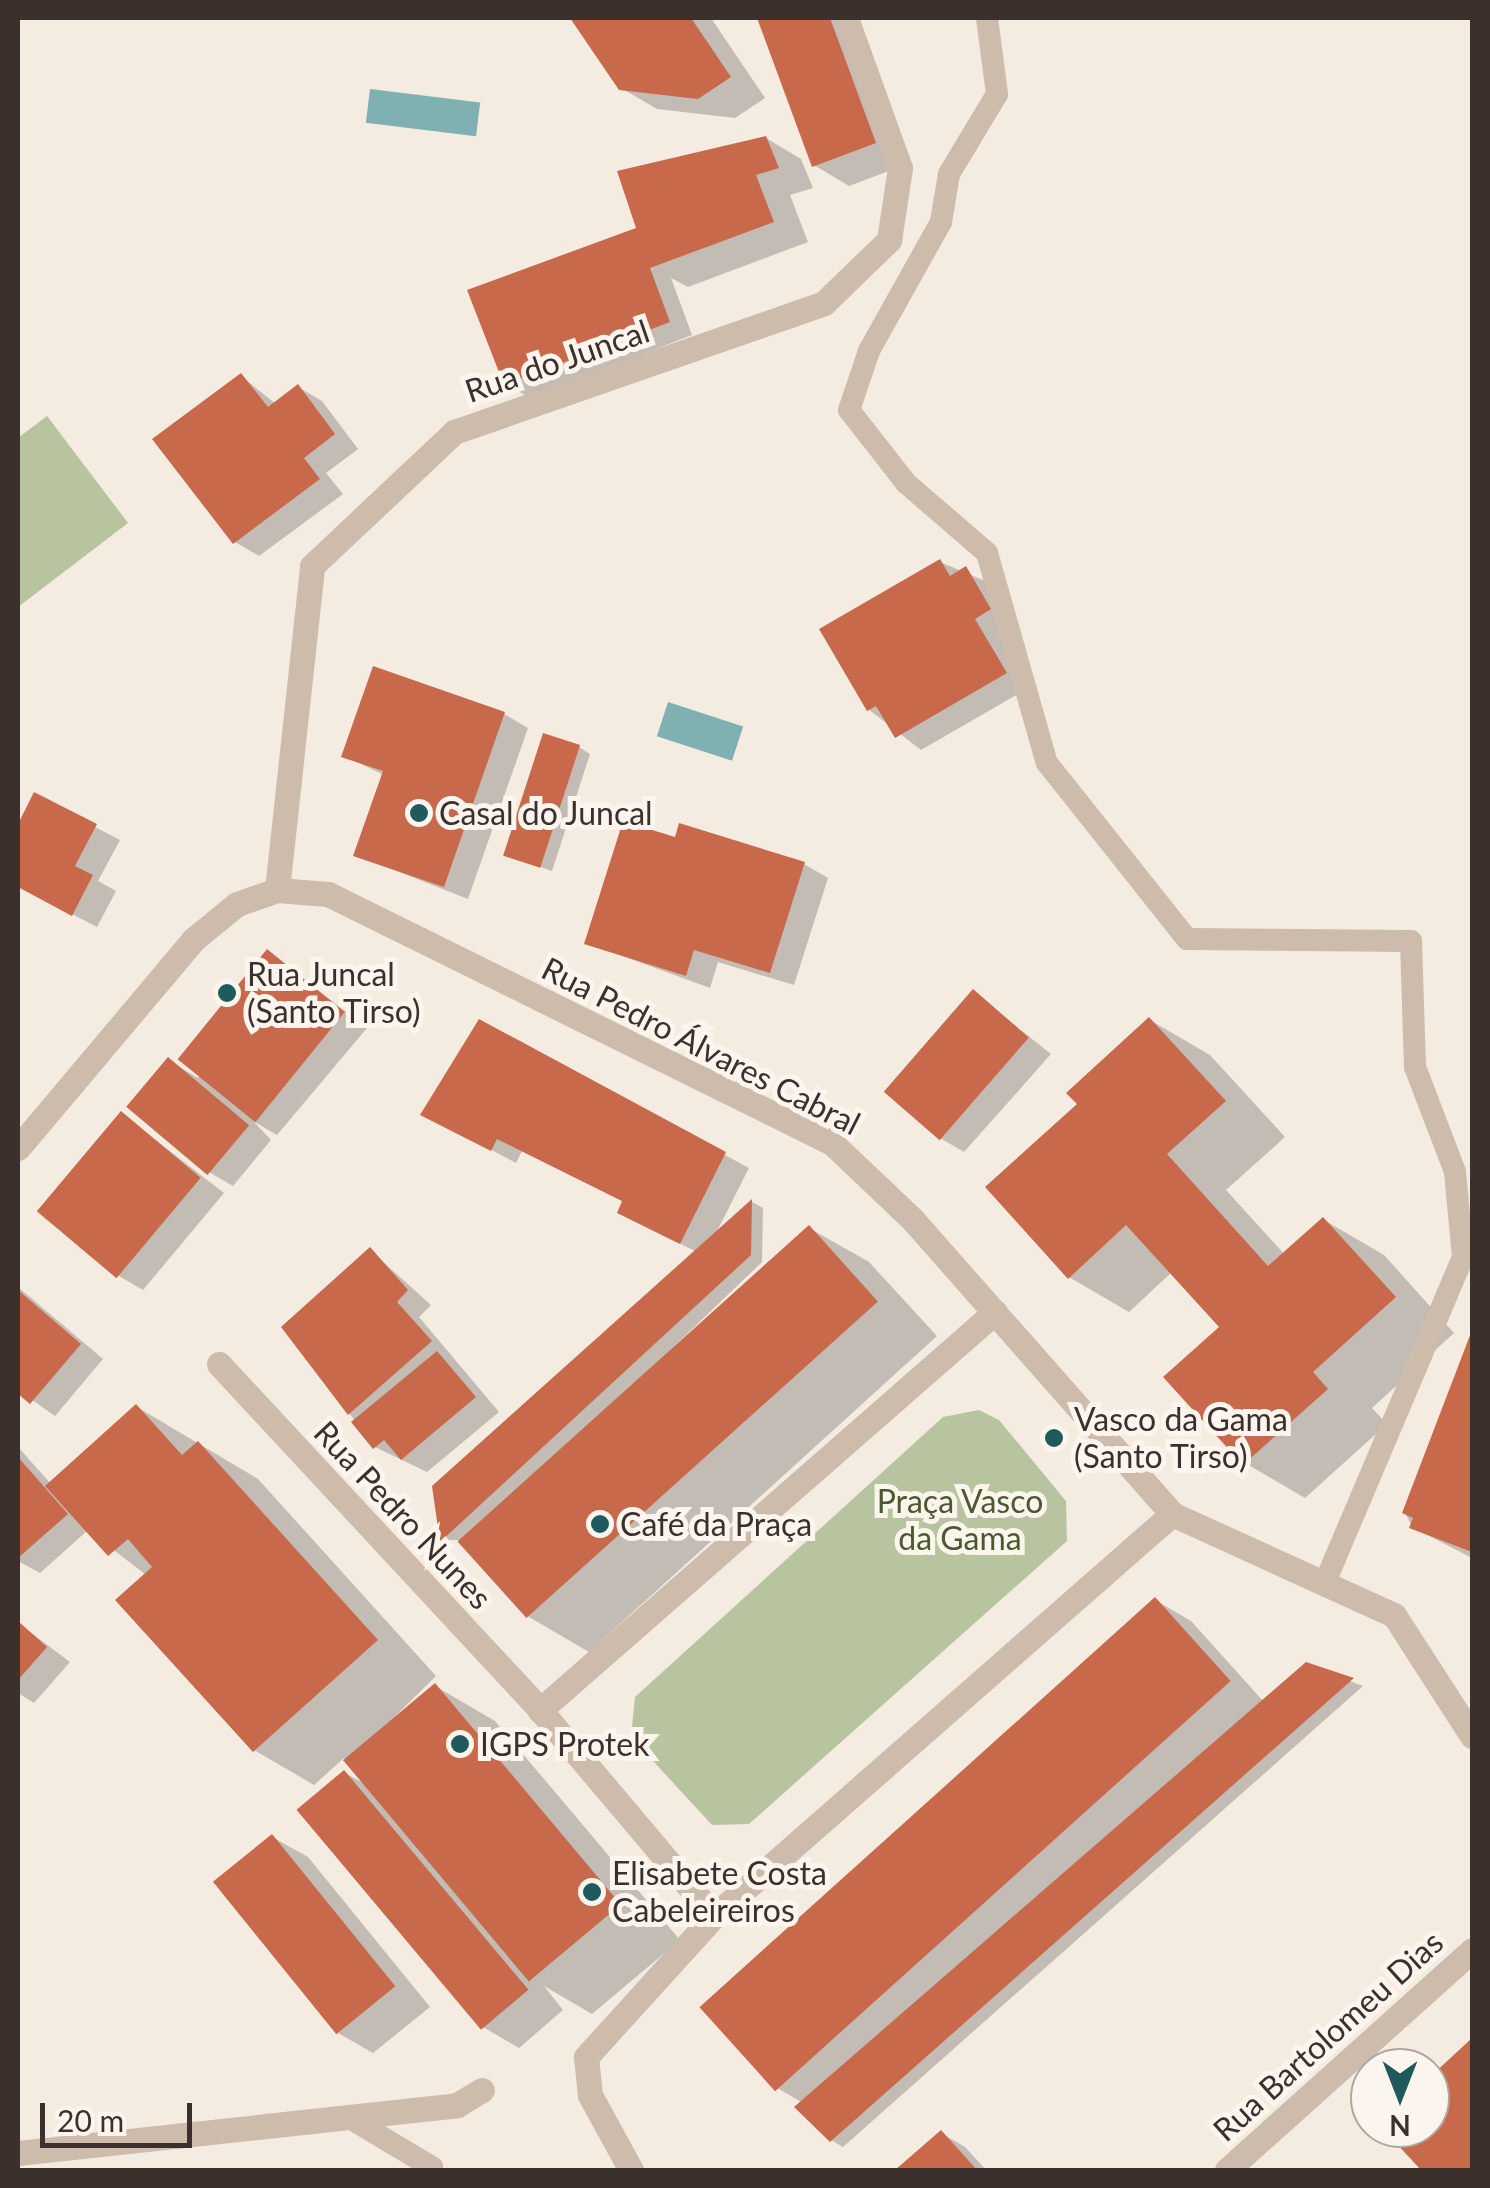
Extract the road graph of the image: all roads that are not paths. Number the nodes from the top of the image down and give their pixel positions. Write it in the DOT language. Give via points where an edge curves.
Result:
graph roads {
  1 [pos="846,18"];
  2 [pos="987,18"];
  3 [pos="278,890"];
  4 [pos="18,1148"];
  5 [pos="995,1312"];
  6 [pos="219,1364"];
  7 [pos="1172,1514"];
  8 [pos="1326,1580"];
  9 [pos="540,1710"];
  10 [pos="1472,1736"];
  11 [pos="714,1916"];
  12 [pos="1472,1950"];
  13 [pos="482,2090"];
  14 [pos="348,2116"];
  15 [pos="18,2153"];
  16 [pos="432,2167"];
  17 [pos="631,2170"];
  18 [pos="1227,2170"];
  1 -- 3 [label="street, Rua do Juncal" via="900,168 889,240 824,303 454,432 312,566"];
  2 -- 8 [label="lane" via="997,94 949,174 941,222 868,351 849,410 906,482 987,553 1046,763 1187,940 1411,941 1415,1067 1455,1172 1463,1257"];
  3 -- 4 [label="street" via="236,904 194,939"];
  3 -- 5 [label="street, Rua Pedro Álvares Cabral" via="328,894 832,1142"];
  5 -- 7 [label="street, Rua Pedro Álvares Cabral"];
  5 -- 9 [label="street"];
  6 -- 9 [label="street, Rua Pedro Nunes"];
  7 -- 8 [label="street, Rua Pedro Álvares Cabral"];
  7 -- 11 [label="street"];
  8 -- 10 [label="street, Rua Pedro Álvares Cabral" via="1394,1615"];
  9 -- 11 [label="street"];
  11 -- 17 [label="street" via="586,2057 590,2096"];
  12 -- 18 [label="street, Rua Bartolomeu Dias"];
  13 -- 14 [label="street" via="457,2105"];
  14 -- 15 [label="street"];
  14 -- 16 [label="lane"];
}
